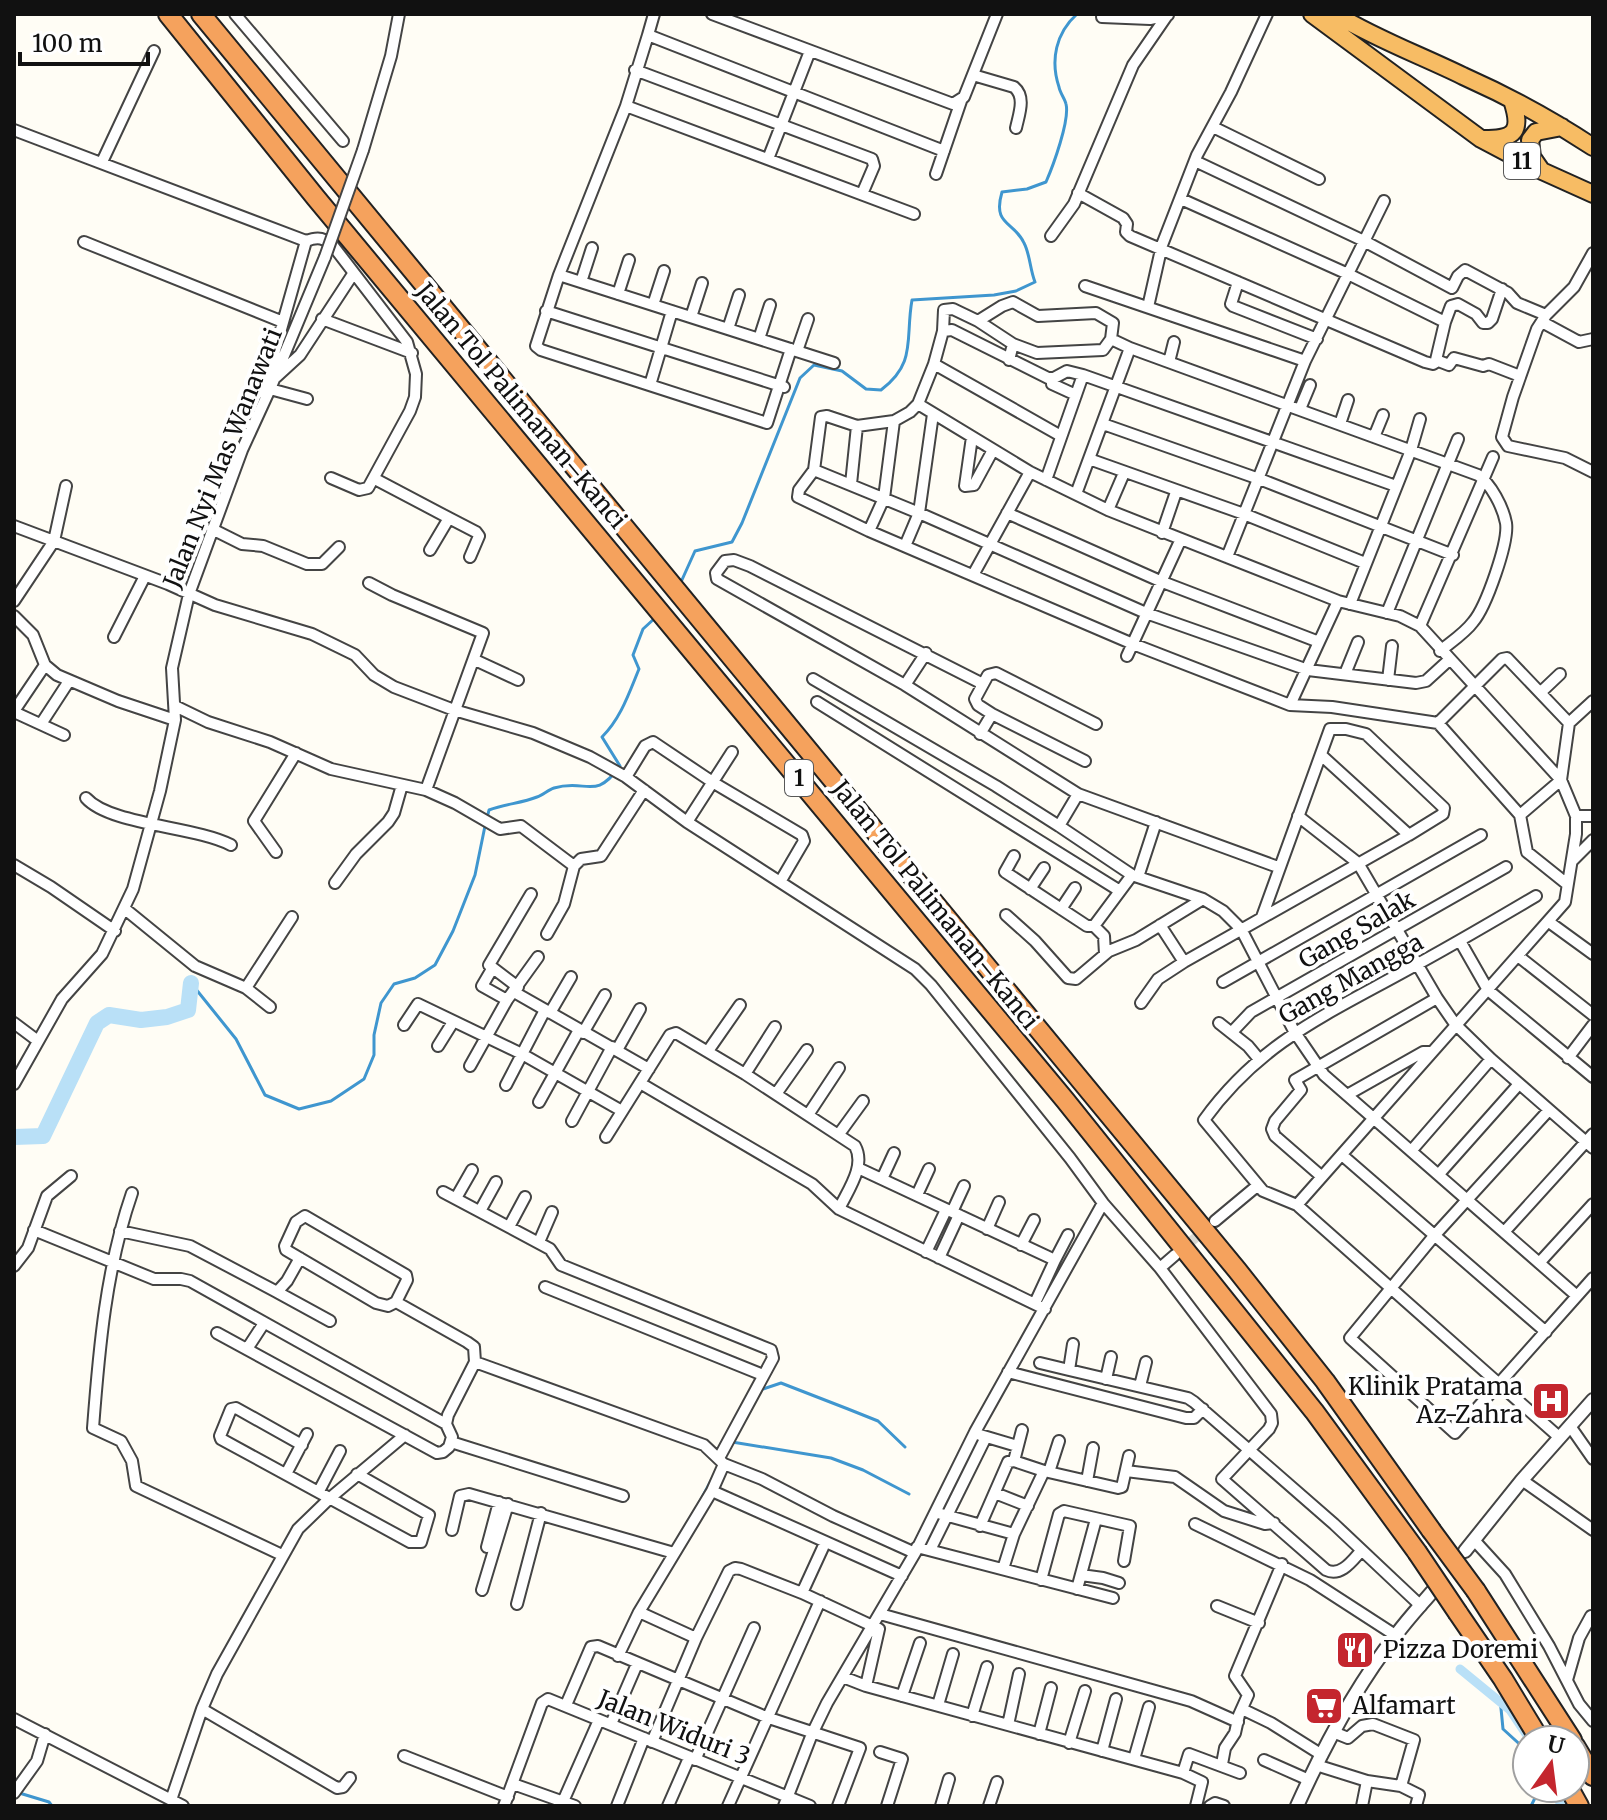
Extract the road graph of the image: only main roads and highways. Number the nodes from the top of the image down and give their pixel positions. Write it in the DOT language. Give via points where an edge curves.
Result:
graph roads {
  1 [pos="168,14"];
  2 [pos="201,14"];
  3 [pos="1312,14"];
  4 [pos="1335,14"];
  5 [pos="1512,100"];
  6 [pos="1562,127"];
  7 [pos="1481,139"];
  8 [pos="1593,147"];
  9 [pos="1542,171"];
  10 [pos="1593,194"];
  11 [pos="1530,1724"];
  12 [pos="1562,1724"];
  1 -- 11 [label="highway, Jalan Tol Palimanan–Kanci / 1, bridge" via="1065,1100 1314,1411 1417,1552"];
  2 -- 12 [label="highway, Jalan Tol Palimanan–Kanci / 1, bridge" via="1237,1270 1325,1381 1476,1591"];
  3 -- 7 [label="highway, 11"];
  4 -- 5 [label="highway, 11"];
  5 -- 6 [label="highway, 11"];
  5 -- 7 [label="highway" via="1517,116 1512,135"];
  6 -- 8 [label="highway, 11"];
  6 -- 9 [label="highway" via="1541,129 1530,140 1532,157"];
  7 -- 9 [label="highway, 11"];
  9 -- 10 [label="highway, 11"];
}
